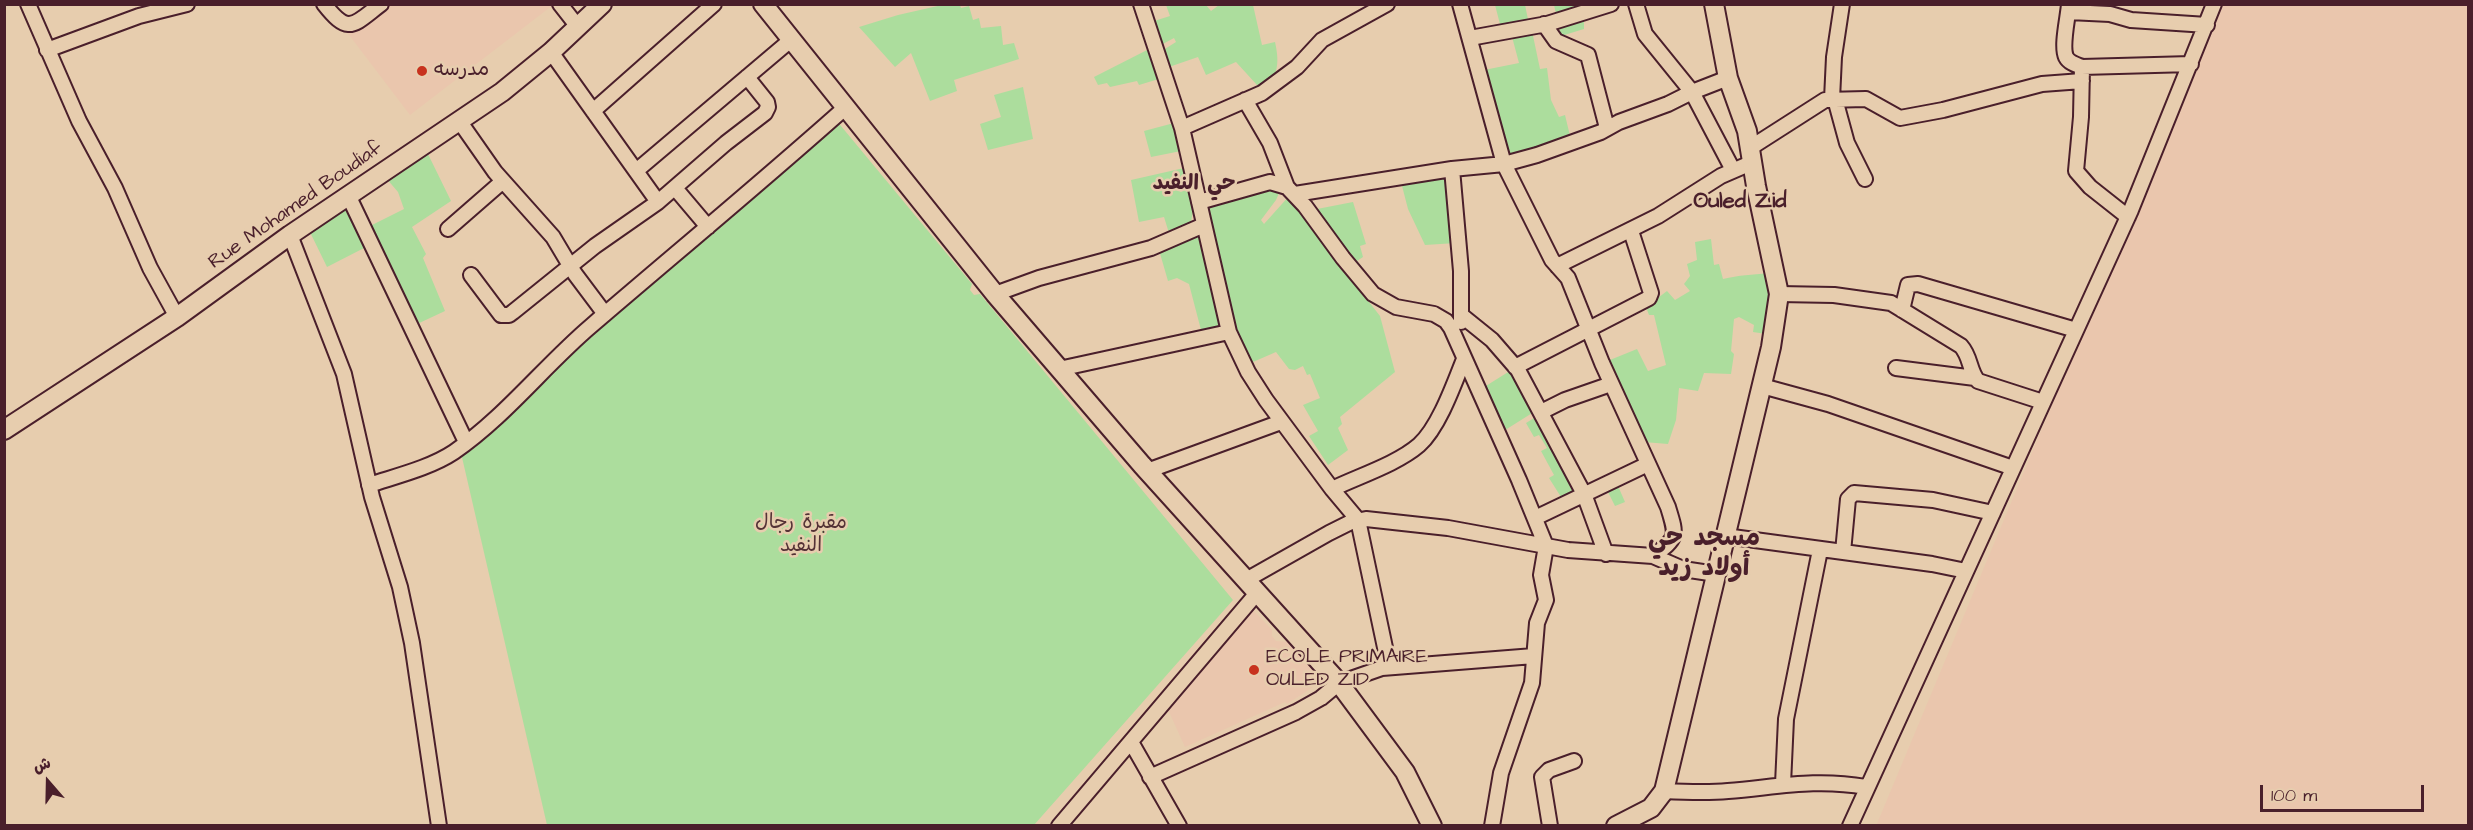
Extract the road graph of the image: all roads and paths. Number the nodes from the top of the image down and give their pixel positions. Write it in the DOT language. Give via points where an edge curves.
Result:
graph roads {
  1 [pos="28,4"];
  2 [pos="187,4"];
  3 [pos="324,4"];
  4 [pos="381,4"];
  5 [pos="560,4"];
  6 [pos="602,4"];
  7 [pos="714,4"];
  8 [pos="763,4"];
  9 [pos="1141,4"];
  10 [pos="1387,4"];
  11 [pos="1460,4"];
  12 [pos="1611,4"];
  13 [pos="1636,4"];
  14 [pos="1714,4"];
  15 [pos="1842,4"];
  16 [pos="2214,4"];
  17 [pos="2069,8"];
  18 [pos="1363,11"];
  19 [pos="1544,24"];
  20 [pos="2207,25"];
  21 [pos="578,27"];
  22 [pos="1470,38"];
  23 [pos="792,39"];
  24 [pos="47,50"];
  25 [pos="550,52"];
  26 [pos="2191,64"];
  27 [pos="2082,74"];
  28 [pos="747,77"];
  29 [pos="1728,78"];
  30 [pos="1692,92"];
  31 [pos="1833,99"];
  32 [pos="1245,100"];
  33 [pos="846,107"];
  34 [pos="592,111"];
  35 [pos="460,122"];
  36 [pos="1182,128"];
  37 [pos="1607,128"];
  38 [pos="1750,156"];
  39 [pos="1504,164"];
  40 [pos="1452,169"];
  41 [pos="1733,170"];
  42 [pos="636,171"];
  43 [pos="1865,179"];
  44 [pos="503,182"];
  45 [pos="675,188"];
  46 [pos="1291,191"];
  47 [pos="348,195"];
  48 [pos="658,202"];
  49 [pos="1199,202"];
  50 [pos="2128,217"];
  51 [pos="1204,225"];
  52 [pos="708,227"];
  53 [pos="448,229"];
  54 [pos="1631,231"];
  55 [pos="290,235"];
  56 [pos="570,266"];
  57 [pos="1557,266"];
  58 [pos="471,275"];
  59 [pos="995,294"];
  60 [pos="1779,294"];
  61 [pos="1902,310"];
  62 [pos="605,314"];
  63 [pos="1461,315"];
  64 [pos="177,317"];
  65 [pos="1588,329"];
  66 [pos="2076,330"];
  67 [pos="1229,332"];
  68 [pos="1458,344"];
  69 [pos="1464,359"];
  70 [pos="1515,367"];
  71 [pos="1896,368"];
  72 [pos="1059,369"];
  73 [pos="1975,378"];
  74 [pos="1611,384"];
  75 [pos="1762,386"];
  76 [pos="2043,402"];
  77 [pos="1541,412"];
  78 [pos="1281,422"];
  79 [pos="4,430"];
  80 [pos="466,442"];
  81 [pos="1648,464"];
  82 [pos="2013,468"];
  83 [pos="1147,471"];
  84 [pos="369,485"];
  85 [pos="1332,489"];
  86 [pos="1584,494"];
  87 [pos="1993,513"];
  88 [pos="1536,518"];
  89 [pos="1358,520"];
  90 [pos="1725,536"];
  91 [pos="1546,546"];
  92 [pos="1820,550"];
  93 [pos="1843,552"];
  94 [pos="1606,554"];
  95 [pos="1653,556"];
  96 [pos="1966,571"];
  97 [pos="1716,574"];
  98 [pos="1251,586"];
  99 [pos="1534,656"];
  100 [pos="1382,668"];
  101 [pos="1340,683"];
  102 [pos="1131,742"];
  103 [pos="1574,761"];
  104 [pos="1150,777"];
  105 [pos="1784,784"];
  106 [pos="1866,787"];
  107 [pos="1664,791"];
  108 [pos="439,825"];
  109 [pos="1059,825"];
  110 [pos="1179,825"];
  111 [pos="1432,825"];
  112 [pos="1492,825"];
  113 [pos="1550,825"];
  114 [pos="1616,825"];
  115 [pos="1850,825"];
  1 -- 24 [label="street"];
  2 -- 24 [label="street" via="139,16"];
  3 -- 4 [label="street" via="339,22 350,25"];
  5 -- 21 [label="street"];
  6 -- 21 [label="street, Rue Mohamed Boudiaf"];
  7 -- 34 [label="street"];
  8 -- 23 [label="street"];
  9 -- 36 [label="street"];
  10 -- 18 [label="street"];
  11 -- 22 [label="street"];
  12 -- 19 [label="street"];
  13 -- 30 [label="street" via="1647,37"];
  14 -- 29 [label="street"];
  15 -- 31 [label="street"];
  16 -- 20 [label="street"];
  17 -- 20 [label="street" via="2131,20"];
  17 -- 27 [label="street" via="2066,57"];
  18 -- 32 [label="street" via="1322,40 1279,82"];
  19 -- 22 [label="street"];
  19 -- 37 [label="street" via="1556,41 1588,55"];
  20 -- 26 [label="street"];
  21 -- 25 [label="street, Rue Mohamed Boudiaf"];
  22 -- 39 [label="street"];
  23 -- 28 [label="street"];
  23 -- 33 [label="street"];
  24 -- 64 [label="street"];
  25 -- 34 [label="street"];
  25 -- 35 [label="street, Rue Mohamed Boudiaf"];
  26 -- 27 [label="street"];
  26 -- 50 [label="street"];
  27 -- 31 [label="street" via="1900,118 1866,99"];
  27 -- 50 [label="street" via="2076,171"];
  28 -- 42 [label="street"];
  28 -- 45 [label="street" via="767,102 768,110"];
  29 -- 30 [label="street"];
  29 -- 38 [label="street" via="1748,131"];
  30 -- 37 [label="street"];
  30 -- 41 [label="street"];
  31 -- 38 [label="street" via="1813,106"];
  31 -- 43 [label="street" via="1847,143"];
  32 -- 36 [label="street"];
  32 -- 46 [label="street"];
  33 -- 52 [label="street"];
  33 -- 59 [label="street"];
  34 -- 42 [label="street"];
  35 -- 44 [label="street"];
  35 -- 47 [label="street, Rue Mohamed Boudiaf"];
  36 -- 49 [label="street"];
  37 -- 39 [label="street"];
  38 -- 41 [label="street"];
  38 -- 60 [label="street"];
  39 -- 40 [label="street"];
  39 -- 57 [label="street"];
  40 -- 46 [label="street"];
  40 -- 63 [label="street"];
  41 -- 54 [label="street"];
  42 -- 48 [label="street"];
  44 -- 53 [label="street"];
  44 -- 56 [label="street" via="540,221"];
  45 -- 48 [label="street"];
  45 -- 52 [label="street"];
  46 -- 49 [label="street" via="1270,182"];
  46 -- 68 [label="street" via="1374,294 1396,307 1440,317 1451,328"];
  47 -- 55 [label="street, Rue Mohamed Boudiaf"];
  47 -- 80 [label="street"];
  48 -- 56 [label="street"];
  49 -- 51 [label="street"];
  50 -- 66 [label="street"];
  51 -- 59 [label="street" via="1151,248"];
  51 -- 67 [label="street"];
  52 -- 62 [label="street"];
  54 -- 57 [label="street"];
  54 -- 65 [label="street" via="1650,296"];
  55 -- 64 [label="street, Rue Mohamed Boudiaf"];
  55 -- 84 [label="street" via="344,374"];
  56 -- 58 [label="street" via="504,315"];
  56 -- 62 [label="street"];
  57 -- 65 [label="street" via="1568,278"];
  59 -- 72 [label="street"];
  60 -- 61 [label="street" via="1834,295 1891,303"];
  60 -- 75 [label="street"];
  61 -- 66 [label="street" via="1908,285 1918,284"];
  61 -- 73 [label="street" via="1961,346 1968,353"];
  62 -- 80 [label="street"];
  63 -- 68 [label="street"];
  63 -- 70 [label="street" via="1492,340"];
  64 -- 79 [label="street, Rue Mohamed Boudiaf"];
  65 -- 70 [label="street"];
  65 -- 74 [label="street"];
  66 -- 76 [label="street"];
  67 -- 72 [label="street"];
  67 -- 78 [label="street" via="1248,372"];
  68 -- 69 [label="street"];
  69 -- 85 [label="street" via="1440,412 1420,443 1400,457"];
  69 -- 88 [label="street"];
  70 -- 77 [label="street"];
  71 -- 73 [label="street"];
  72 -- 83 [label="street"];
  73 -- 76 [label="street"];
  74 -- 77 [label="street" via="1565,399"];
  74 -- 81 [label="street"];
  75 -- 82 [label="street"];
  75 -- 90 [label="street"];
  76 -- 82 [label="street"];
  77 -- 86 [label="street"];
  78 -- 83 [label="street"];
  78 -- 85 [label="street"];
  80 -- 84 [label="street" via="446,457"];
  81 -- 86 [label="street"];
  81 -- 95 [label="street" via="1676,532 1669,545"];
  82 -- 87 [label="street"];
  83 -- 98 [label="street"];
  84 -- 108 [label="street" via="407,615"];
  85 -- 89 [label="street"];
  86 -- 88 [label="street"];
  86 -- 94 [label="street"];
  87 -- 93 [label="street" via="1933,500 1854,493 1848,499"];
  87 -- 96 [label="street"];
  88 -- 91 [label="street"];
  89 -- 91 [label="street" via="1448,528"];
  89 -- 98 [label="street" via="1314,541"];
  89 -- 100 [label="street" via="1387,657"];
  90 -- 92 [label="street"];
  90 -- 97 [label="street"];
  91 -- 94 [label="street"];
  91 -- 99 [label="street" via="1541,575 1546,600 1537,623"];
  92 -- 93 [label="street"];
  92 -- 105 [label="street" via="1786,719"];
  93 -- 96 [label="street"];
  94 -- 95 [label="street"];
  95 -- 97 [label="street" via="1683,569"];
  96 -- 106 [label="street"];
  97 -- 107 [label="street"];
  98 -- 101 [label="street"];
  98 -- 102 [label="street"];
  99 -- 100 [label="street"];
  99 -- 112 [label="street" via="1530,695 1501,773"];
  100 -- 101 [label="street"];
  101 -- 104 [label="street" via="1296,712"];
  101 -- 111 [label="street" via="1405,772"];
  102 -- 104 [label="street"];
  102 -- 109 [label="street"];
  103 -- 113 [label="street" via="1548,770 1542,777"];
  104 -- 110 [label="street"];
  105 -- 106 [label="street" via="1840,782"];
  105 -- 107 [label="street" via="1709,793"];
  106 -- 115 [label="street"];
  107 -- 114 [label="street" via="1651,808"];
}
